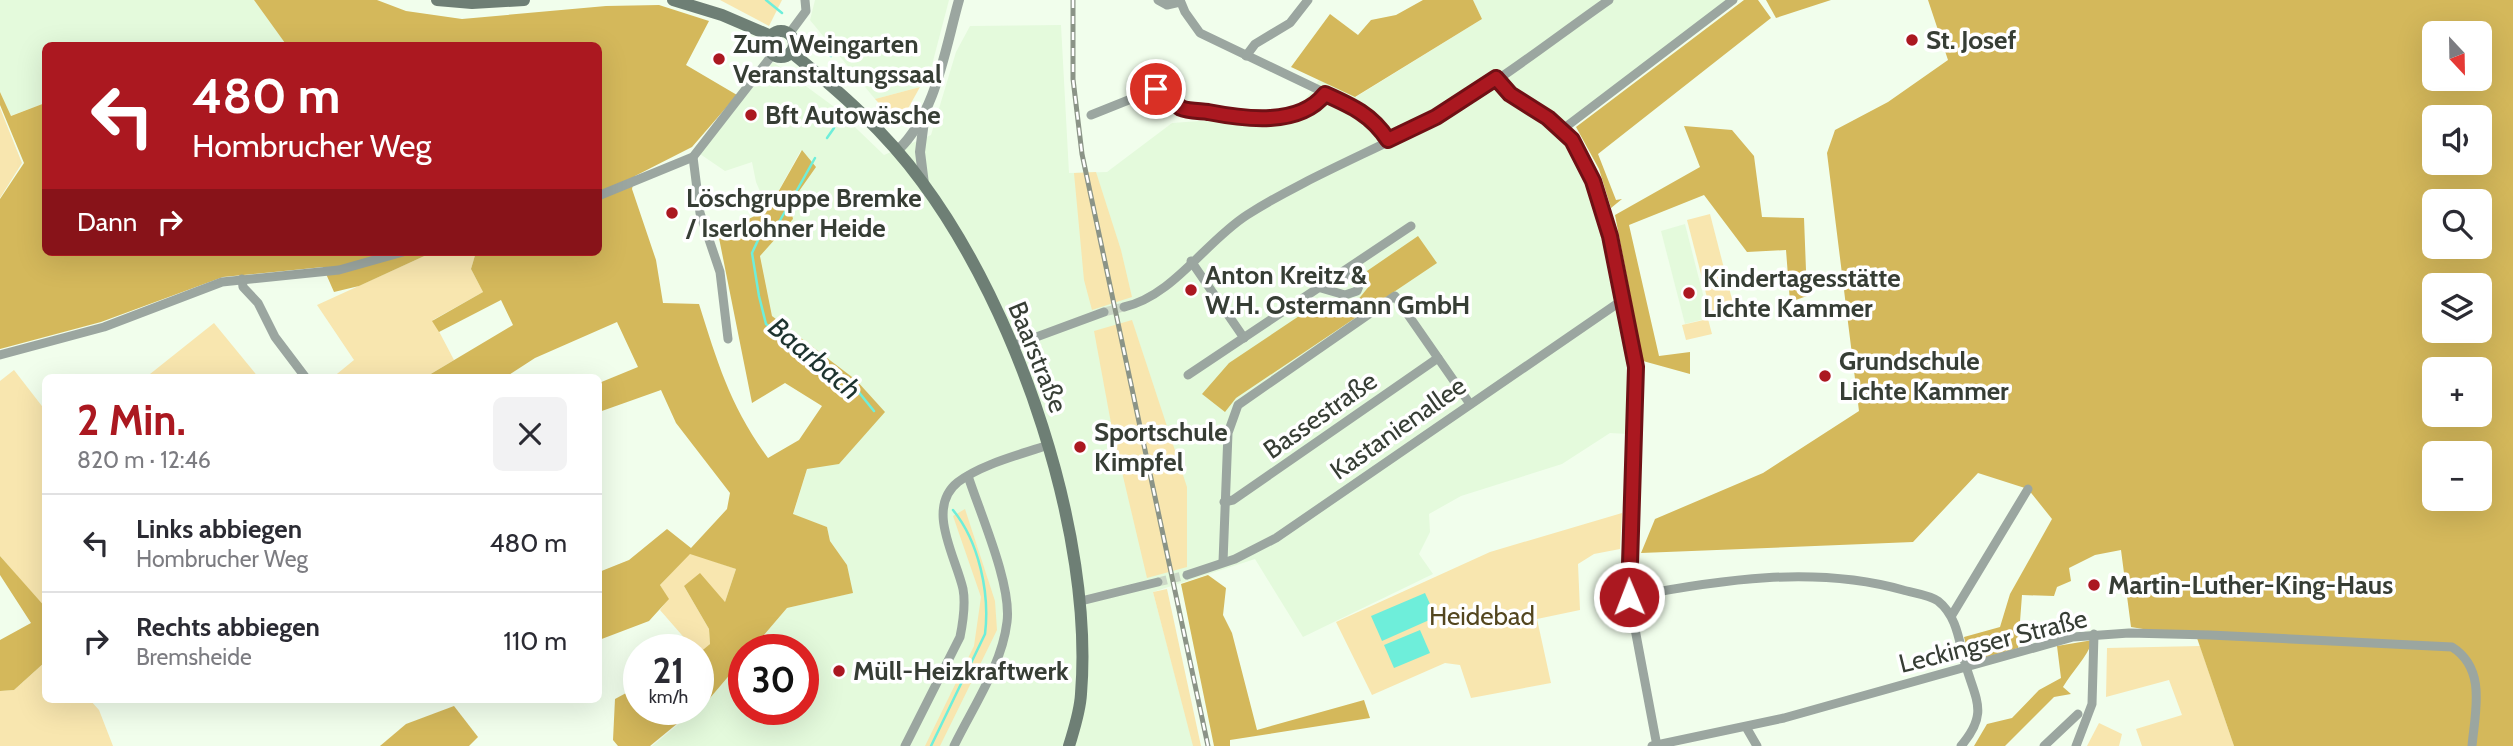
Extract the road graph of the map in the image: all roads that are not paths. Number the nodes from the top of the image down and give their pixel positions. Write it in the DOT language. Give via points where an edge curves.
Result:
graph roads {
  1 [pos="437,0"];
  2 [pos="524,0"];
  3 [pos="673,0"];
  4 [pos="805,0"];
  5 [pos="959,0"];
  6 [pos="1158,0"];
  7 [pos="1308,0"];
  8 [pos="1609,0"];
  9 [pos="1733,0"];
  10 [pos="1180,1"];
  11 [pos="789,34"];
  12 [pos="771,36"];
  13 [pos="792,52"];
  14 [pos="773,54"];
  15 [pos="1246,56"];
  16 [pos="1496,78"];
  17 [pos="1325,94"];
  18 [pos="926,110"];
  19 [pos="1091,115"];
  20 [pos="1563,129"];
  21 [pos="1388,140"];
  22 [pos="898,150"];
  23 [pos="693,157"];
  24 [pos="924,184"];
  25 [pos="602,194"];
  26 [pos="1411,226"];
  27 [pos="389,256"];
  28 [pos="1191,261"];
  29 [pos="1343,274"];
  30 [pos="242,279"];
  31 [pos="1321,288"];
  32 [pos="1624,299"];
  33 [pos="1124,307"];
  34 [pos="1104,312"];
  35 [pos="1244,338"];
  36 [pos="728,339"];
  37 [pos="1012,346"];
  38 [pos="0,355"];
  39 [pos="1438,358"];
  40 [pos="303,374"];
  41 [pos="1188,375"];
  42 [pos="1470,404"];
  43 [pos="1048,445"];
  44 [pos="968,476"];
  45 [pos="2028,489"];
  46 [pos="1224,502"];
  47 [pos="1223,562"];
  48 [pos="1187,575"];
  49 [pos="1158,582"];
  50 [pos="1629,597"];
  51 [pos="1081,601"];
  52 [pos="1952,615"];
  53 [pos="2094,634"];
  54 [pos="1966,666"];
  55 [pos="2078,714"];
  56 [pos="1746,727"];
  57 [pos="905,746"];
  58 [pos="954,746"];
  59 [pos="1069,746"];
  60 [pos="1655,746"];
  61 [pos="1757,746"];
  62 [pos="1961,746"];
  63 [pos="2044,746"];
  64 [pos="2076,746"];
  65 [pos="2472,746"];
  1 -- 2 [label="main road"];
  3 -- 12 [label="main road"];
  4 -- 11 [label="street" via="806,12"];
  5 -- 18 [label="street"];
  6 -- 10 [label="street" via="1167,5"];
  7 -- 15 [label="street" via="1290,23 1255,44"];
  8 -- 16 [label="street"];
  9 -- 20 [label="street"];
  10 -- 15 [label="street" via="1200,33"];
  11 -- 12 [label="main road"];
  11 -- 13 [label="main road"];
  12 -- 14 [label="main road" via="768,43"];
  13 -- 14 [label="main road" via="781,57"];
  13 -- 22 [label="main road, Baarstraße" via="862,111"];
  14 -- 23 [label="street"];
  15 -- 17 [label="street"];
  16 -- 20 [label="street" via="1510,94"];
  16 -- 21 [label="street" via="1436,117"];
  17 -- 19 [label="street" via="1318,103 1293,113 1255,118 1181,108 1162,89 1156,89"];
  17 -- 21 [label="street" via="1363,111"];
  18 -- 22 [label="street" via="911,138"];
  18 -- 24 [label="street" via="920,152"];
  20 -- 32 [label="street" via="1593,181"];
  21 -- 28 [label="street" via="1276,197"];
  22 -- 24 [label="main road, Baarstraße"];
  23 -- 25 [label="street"];
  23 -- 36 [label="street" via="698,203 720,272"];
  24 -- 37 [label="main road, Baarstraße" via="982,283"];
  26 -- 29 [label="street"];
  27 -- 30 [label="street" via="340,270"];
  28 -- 33 [label="street" via="1145,300"];
  28 -- 35 [label="street"];
  29 -- 31 [label="street"];
  29 -- 31 [label="street" via="1356,277 1357,291 1345,295"];
  30 -- 38 [label="street" via="203,288 104,327"];
  30 -- 40 [label="street" via="275,337"];
  31 -- 35 [label="street"];
  32 -- 42 [label="street, Kastanienallee"];
  32 -- 50 [label="street" via="1636,367"];
  34 -- 37 [label="street"];
  35 -- 41 [label="street"];
  37 -- 43 [label="main road, Baarstraße"];
  39 -- 42 [label="street"];
  39 -- 46 [label="street, Bassestraße"];
  39 -- 46 [label="street" via="1395,296 1238,405 1228,433"];
  42 -- 47 [label="street, Kastanienallee" via="1276,538"];
  43 -- 44 [label="street"];
  43 -- 51 [label="main road, Baarstraße" via="1070,527"];
  44 -- 57 [label="street" via="948,492 942,512 963,590 960,637"];
  44 -- 58 [label="street" via="1002,581 1008,619 1000,654"];
  45 -- 52 [label="street"];
  46 -- 47 [label="street"];
  47 -- 48 [label="street, Kastanienallee"];
  49 -- 51 [label="street"];
  50 -- 52 [label="street" via="1726,582 1840,577 1936,599"];
  50 -- 60 [label="street"];
  51 -- 59 [label="main road, Baarstraße" via="1081,697"];
  52 -- 54 [label="street"];
  53 -- 54 [label="street, Leckingser Straße"];
  53 -- 64 [label="street" via="2092,704"];
  53 -- 65 [label="street, Leckingser Straße" via="2452,647 2467,659 2476,681"];
  54 -- 56 [label="street, Leckingser Straße"];
  54 -- 62 [label="street" via="1979,715 1978,724"];
  55 -- 63 [label="street"];
  56 -- 60 [label="street, Leckingser Straße"];
  56 -- 61 [label="street"];
}
